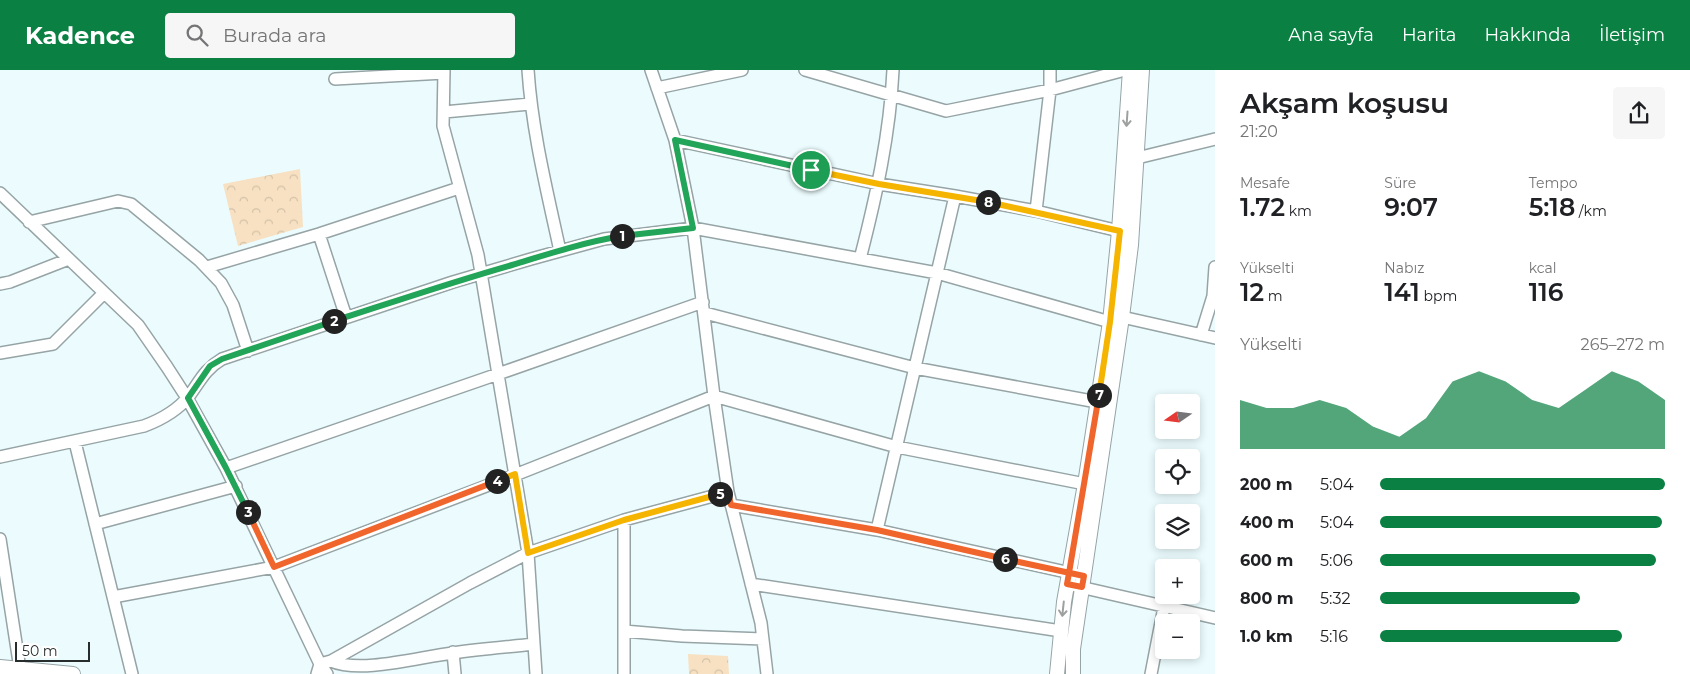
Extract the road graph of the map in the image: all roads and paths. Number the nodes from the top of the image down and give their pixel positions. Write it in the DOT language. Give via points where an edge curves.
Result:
graph roads {
  1 [pos="528,70"];
  2 [pos="651,70"];
  3 [pos="742,70"];
  4 [pos="804,70"];
  5 [pos="893,70"];
  6 [pos="1050,70"];
  7 [pos="1124,70"];
  8 [pos="1130,70"];
  9 [pos="1142,70"];
  10 [pos="444,71"];
  11 [pos="335,79"];
  12 [pos="657,88"];
  13 [pos="1050,90"];
  14 [pos="892,94"];
  15 [pos="530,104"];
  16 [pos="444,112"];
  17 [pos="1215,139"];
  18 [pos="675,140"];
  19 [pos="1137,158"];
  20 [pos="879,184"];
  21 [pos="459,188"];
  22 [pos="0,193"];
  23 [pos="955,196"];
  24 [pos="1036,211"];
  25 [pos="29,222"];
  26 [pos="693,228"];
  27 [pos="1120,231"];
  28 [pos="320,234"];
  29 [pos="560,251"];
  30 [pos="69,259"];
  31 [pos="860,259"];
  32 [pos="1215,266"];
  33 [pos="207,267"];
  34 [pos="937,273"];
  35 [pos="481,274"];
  36 [pos="0,284"];
  37 [pos="104,293"];
  38 [pos="704,308"];
  39 [pos="346,317"];
  40 [pos="1116,319"];
  41 [pos="1201,335"];
  42 [pos="1215,338"];
  43 [pos="248,351"];
  44 [pos="0,353"];
  45 [pos="915,368"];
  46 [pos="498,374"];
  47 [pos="714,396"];
  48 [pos="188,398"];
  49 [pos="1097,402"];
  50 [pos="75,442"];
  51 [pos="897,447"];
  52 [pos="0,457"];
  53 [pos="226,468"];
  54 [pos="515,474"];
  55 [pos="1085,484"];
  56 [pos="236,486"];
  57 [pos="728,492"];
  58 [pos="731,505"];
  59 [pos="624,520"];
  60 [pos="95,524"];
  61 [pos="877,530"];
  62 [pos="0,539"];
  63 [pos="528,553"];
  64 [pos="274,567"];
  65 [pos="1068,579"];
  66 [pos="1083,582"];
  67 [pos="751,584"];
  68 [pos="113,597"];
  69 [pos="1164,607"];
  70 [pos="1215,618"];
  71 [pos="1061,630"];
  72 [pos="624,631"];
  73 [pos="762,639"];
  74 [pos="534,644"];
  75 [pos="453,652"];
  76 [pos="0,667"];
  77 [pos="324,668"];
  78 [pos="20,669"];
  79 [pos="72,674"];
  80 [pos="132,674"];
  81 [pos="455,674"];
  82 [pos="536,674"];
  83 [pos="624,674"];
  84 [pos="767,674"];
  85 [pos="1056,674"];
  86 [pos="1073,674"];
  87 [pos="1151,674"];
  1 -- 15 [label="street"];
  2 -- 12 [label="street"];
  3 -- 12 [label="street"];
  4 -- 14 [label="street"];
  5 -- 14 [label="street"];
  6 -- 13 [label="street"];
  7 -- 13 [label="street"];
  8 -- 27 [label="street, one-way"];
  9 -- 19 [label="street"];
  10 -- 11 [label="street"];
  10 -- 16 [label="street"];
  12 -- 18 [label="street"];
  13 -- 14 [label="street" via="946,111"];
  13 -- 24 [label="street"];
  14 -- 20 [label="street"];
  15 -- 16 [label="street"];
  15 -- 29 [label="street"];
  16 -- 21 [label="street" via="444,126"];
  17 -- 19 [label="street"];
  18 -- 20 [label="street"];
  18 -- 26 [label="street"];
  19 -- 40 [label="street" via="1130,245"];
  20 -- 23 [label="street"];
  20 -- 31 [label="street"];
  21 -- 28 [label="street"];
  21 -- 35 [label="street"];
  22 -- 25 [label="street"];
  23 -- 24 [label="street"];
  23 -- 34 [label="street"];
  24 -- 27 [label="street"];
  25 -- 30 [label="street"];
  25 -- 33 [label="street" via="118,201 126,202"];
  26 -- 29 [label="street" via="604,239"];
  26 -- 31 [label="street"];
  26 -- 38 [label="street"];
  27 -- 40 [label="street"];
  28 -- 33 [label="street"];
  28 -- 39 [label="street"];
  29 -- 35 [label="street"];
  30 -- 36 [label="street"];
  30 -- 37 [label="street"];
  31 -- 34 [label="street"];
  32 -- 41 [label="street" via="1213,296"];
  33 -- 43 [label="street" via="233,305"];
  34 -- 40 [label="street"];
  34 -- 45 [label="street"];
  35 -- 39 [label="street"];
  35 -- 46 [label="street"];
  37 -- 44 [label="street" via="53,344"];
  37 -- 48 [label="street" via="138,325"];
  38 -- 45 [label="street"];
  38 -- 46 [label="street"];
  38 -- 47 [label="street"];
  39 -- 43 [label="street"];
  40 -- 41 [label="street"];
  40 -- 49 [label="street"];
  40 -- 66 [label="street"];
  41 -- 42 [label="street"];
  43 -- 48 [label="street" via="210,366"];
  45 -- 49 [label="street"];
  45 -- 51 [label="street"];
  46 -- 53 [label="street"];
  46 -- 54 [label="street"];
  47 -- 51 [label="street"];
  47 -- 54 [label="street"];
  47 -- 57 [label="street"];
  48 -- 50 [label="street" via="162,419"];
  48 -- 53 [label="street"];
  49 -- 55 [label="street"];
  50 -- 52 [label="street"];
  50 -- 60 [label="street"];
  51 -- 55 [label="street"];
  51 -- 61 [label="street"];
  53 -- 56 [label="street"];
  54 -- 63 [label="street"];
  54 -- 64 [label="street"];
  55 -- 65 [label="street"];
  56 -- 60 [label="street"];
  56 -- 64 [label="street"];
  57 -- 58 [label="street"];
  57 -- 59 [label="street"];
  58 -- 61 [label="street"];
  58 -- 67 [label="street"];
  59 -- 63 [label="street"];
  59 -- 72 [label="street"];
  60 -- 68 [label="street"];
  61 -- 65 [label="street"];
  62 -- 78 [label="street"];
  63 -- 74 [label="street"];
  63 -- 77 [label="street" via="470,582"];
  64 -- 68 [label="street"];
  64 -- 77 [label="street"];
  65 -- 66 [label="street"];
  65 -- 71 [label="street, one-way"];
  66 -- 69 [label="street"];
  66 -- 86 [label="street"];
  67 -- 71 [label="street"];
  67 -- 73 [label="street"];
  68 -- 80 [label="street"];
  69 -- 70 [label="street"];
  69 -- 87 [label="street"];
  71 -- 85 [label="street"];
  72 -- 73 [label="street"];
  72 -- 83 [label="street"];
  73 -- 84 [label="street"];
  74 -- 75 [label="street"];
  74 -- 82 [label="street"];
  75 -- 77 [label="street" via="359,667 340,665"];
  75 -- 81 [label="street"];
  76 -- 78 [label="street"];
  78 -- 79 [label="street"];
}
